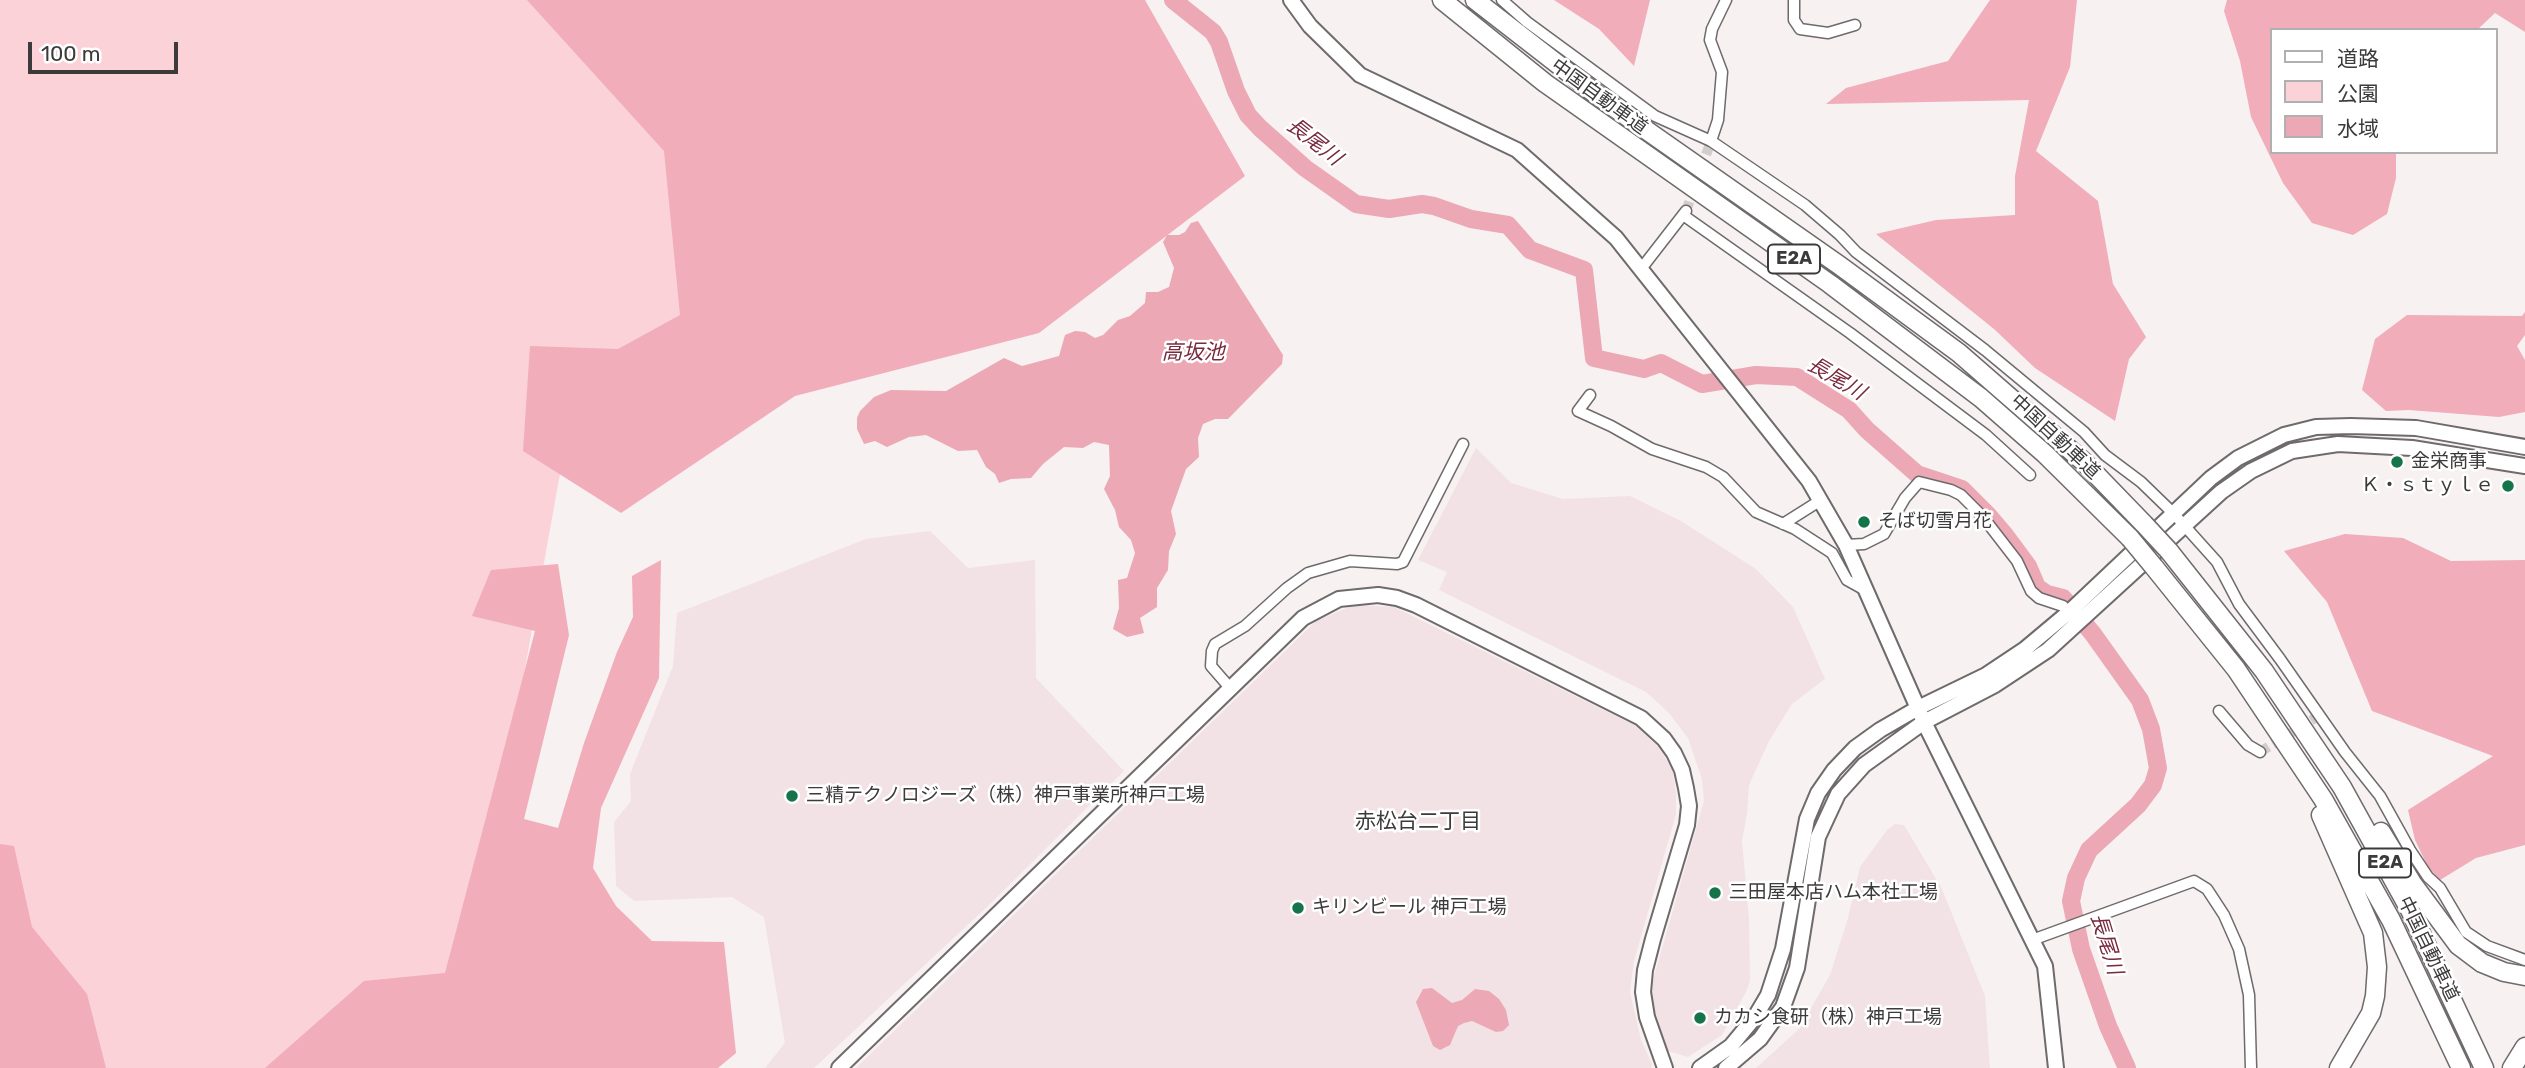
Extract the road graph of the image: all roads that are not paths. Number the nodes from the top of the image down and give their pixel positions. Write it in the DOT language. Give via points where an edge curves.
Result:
graph roads {
  1 [pos="1291,0"];
  2 [pos="1442,0"];
  3 [pos="1475,0"];
  4 [pos="1502,0"];
  5 [pos="1726,0"];
  6 [pos="1794,0"];
  7 [pos="1855,25"];
  8 [pos="1711,141"];
  9 [pos="1641,269"];
  10 [pos="1590,396"];
  11 [pos="1463,444"];
  12 [pos="2525,447"];
  13 [pos="2525,466"];
  14 [pos="2031,475"];
  15 [pos="1821,500"];
  16 [pos="2173,513"];
  17 [pos="1783,524"];
  18 [pos="2183,525"];
  19 [pos="1846,545"];
  20 [pos="1865,590"];
  21 [pos="2068,612"];
  22 [pos="2264,671"];
  23 [pos="1231,689"];
  24 [pos="2219,711"];
  25 [pos="1921,715"];
  26 [pos="2260,752"];
  27 [pos="2293,752"];
  28 [pos="2032,940"];
  29 [pos="2525,960"];
  30 [pos="2525,976"];
  31 [pos="2525,1048"];
  32 [pos="839,1068"];
  33 [pos="1665,1068"];
  34 [pos="1700,1068"];
  35 [pos="1726,1068"];
  36 [pos="2056,1068"];
  37 [pos="2251,1068"];
  38 [pos="2339,1068"];
  39 [pos="2461,1068"];
  40 [pos="2484,1068"];
  41 [pos="2512,1068"];
  1 -- 9 [label="street" via="1310,26 1360,75 1517,150 1616,238"];
  2 -- 27 [label="highway, 中国自動車道 / E2A, bridge" via="1545,83 1830,284 1981,398 2045,454 2130,538 2236,669"];
  3 -- 22 [label="highway, 中国自動車道 / E2A, bridge" via="1609,104 1959,353 2084,462 2144,524"];
  4 -- 8 [label="street" via="1655,117"];
  5 -- 8 [label="street" via="1710,40 1722,72 1718,120"];
  6 -- 7 [label="street" via="1794,20 1800,29 1828,33"];
  8 -- 16 [label="street" via="1805,205 1856,252 2076,425"];
  9 -- 14 [label="street" via="1684,213 1986,435"];
  9 -- 15 [label="street" via="1783,445"];
  10 -- 17 [label="street" via="1578,411 1652,449 1706,467 1723,477 1756,512"];
  11 -- 23 [label="street" via="1403,562 1350,561 1308,573 1245,626 1215,644 1211,666"];
  12 -- 16 [label="street" via="2416,428 2316,427 2284,435 2238,458"];
  13 -- 18 [label="street" via="2412,448 2337,444 2292,452 2251,471"];
  15 -- 17 [label="street"];
  15 -- 19 [label="street"];
  16 -- 18 [label="street"];
  16 -- 21 [label="street"];
  17 -- 20 [label="street" via="1832,553 1847,580"];
  18 -- 25 [label="street" via="2048,650 1995,685"];
  18 -- 29 [label="street" via="2217,562 2239,604 2380,796 2410,850 2466,932 2487,946"];
  19 -- 20 [label="street"];
  19 -- 21 [label="street" via="1864,544 1884,534 1919,482 1951,490 1983,517 2017,561 2031,591"];
  20 -- 25 [label="street"];
  21 -- 25 [label="street" via="2025,649"];
  22 -- 30 [label="highway" via="2328,750 2412,883 2458,945 2482,963"];
  22 -- 40 [label="highway, 中国自動車道 / E2A" via="2376,846"];
  23 -- 32 [label="street"];
  23 -- 33 [label="street" via="1318,608 1339,598 1378,595 1416,605 1653,727 1682,769 1689,806 1644,981 1647,1017"];
  24 -- 26 [label="street" via="2248,745"];
  25 -- 28 [label="street"];
  25 -- 34 [label="street" via="1880,730 1855,748 1818,793 1807,819 1783,949 1768,995 1731,1046"];
  25 -- 35 [label="street" via="1838,794 1818,837 1797,968 1783,1007 1760,1040"];
  27 -- 38 [label="highway" via="2373,933 2377,967 2371,1013"];
  27 -- 39 [label="highway, 中国自動車道 / E2A" via="2391,920"];
  28 -- 36 [label="street" via="2045,966"];
  28 -- 37 [label="street" via="2194,881 2207,889 2239,949 2249,995"];
  31 -- 41 [label="highway"];
}
